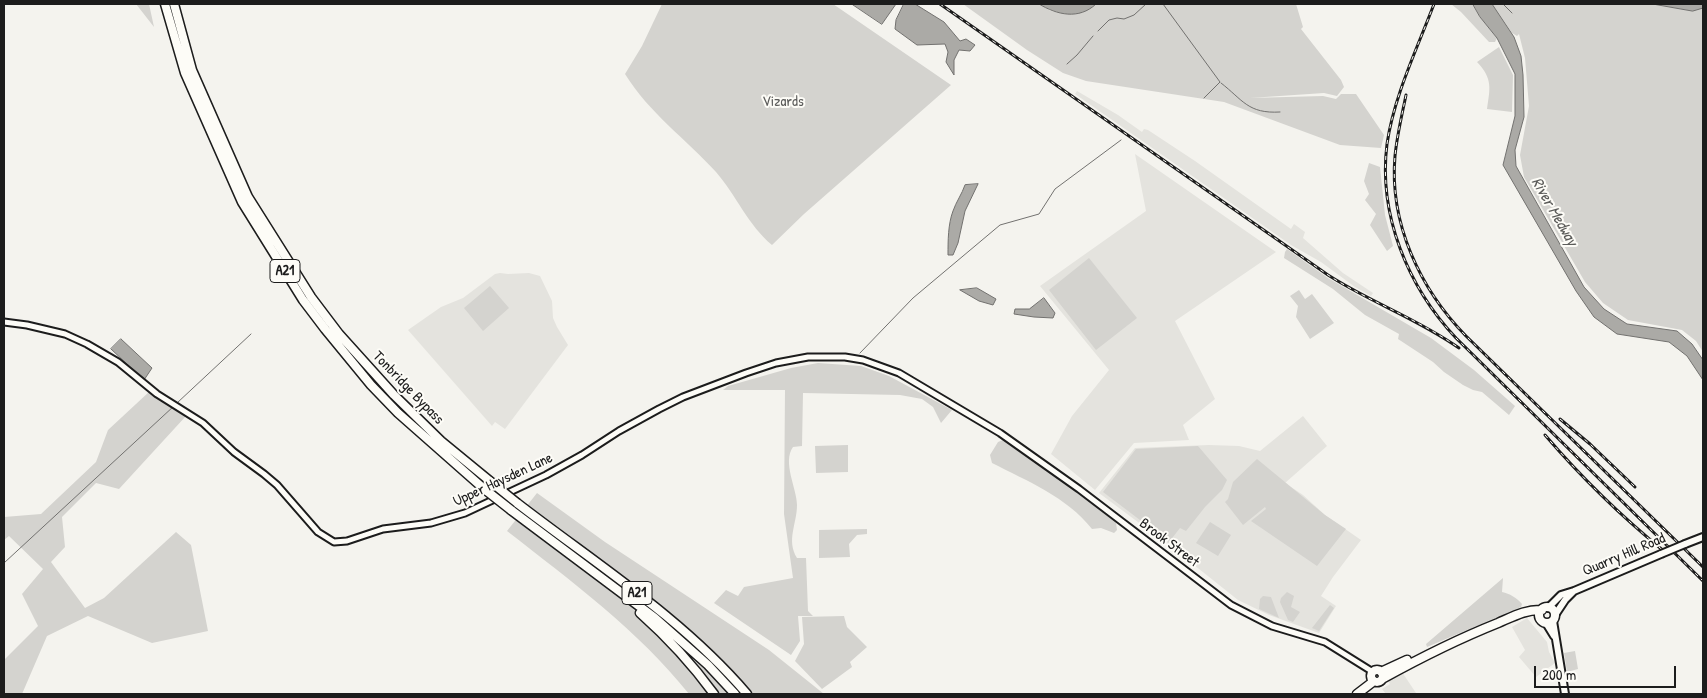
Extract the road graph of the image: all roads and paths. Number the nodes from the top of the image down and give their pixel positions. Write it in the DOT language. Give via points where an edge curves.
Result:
graph roads {
  1 [pos="166,4"];
  2 [pos="174,4"];
  3 [pos="4,322"];
  4 [pos="962,410"];
  5 [pos="1703,536"];
  6 [pos="592,571"];
  7 [pos="1574,591"];
  8 [pos="1545,609"];
  9 [pos="1520,614"];
  10 [pos="1549,619"];
  11 [pos="1378,676"];
  12 [pos="714,694"];
  13 [pos="734,694"];
  14 [pos="747,694"];
  15 [pos="1357,694"];
  16 [pos="1565,694"];
  1 -- 6 [label="highway, Tonbridge Bypass / A21, bridge" via="185,73 242,202 324,329 398,413 483,488"];
  2 -- 14 [label="highway, Tonbridge Bypass / A21, bridge" via="192,70 248,197 310,296 339,334 441,441 668,618 716,660"];
  3 -- 4 [label="street, Upper Haysden Lane" via="65,334 118,362 157,394 212,430 234,452 277,485 318,532 334,542 465,514 546,476 619,431 683,397 792,360 826,356 876,364 899,373"];
  4 -- 11 [label="street, Brook Street" via="1079,489 1231,605 1272,626 1325,642"];
  5 -- 7 [label="main road, Quarry Hill Road, bridge"];
  6 -- 12 [label="highway" via="656,627"];
  6 -- 13 [label="highway, Tonbridge Bypass / A21" via="687,645"];
  7 -- 8 [label="main road, Quarry Hill Road" via="1561,595"];
  7 -- 10 [label="main road, Quarry Hill Road"];
  8 -- 9 [label="highway, Quarry Hill Road"];
  8 -- 10 [label="highway" via="1540,614"];
  8 -- 10 [label="highway" via="1553,610"];
  9 -- 10 [label="highway"];
  9 -- 11 [label="highway, Quarry Hill Road"];
  10 -- 16 [label="main road" via="1557,642"];
  11 -- 15 [label="highway, Quarry Hill Road"];
}
